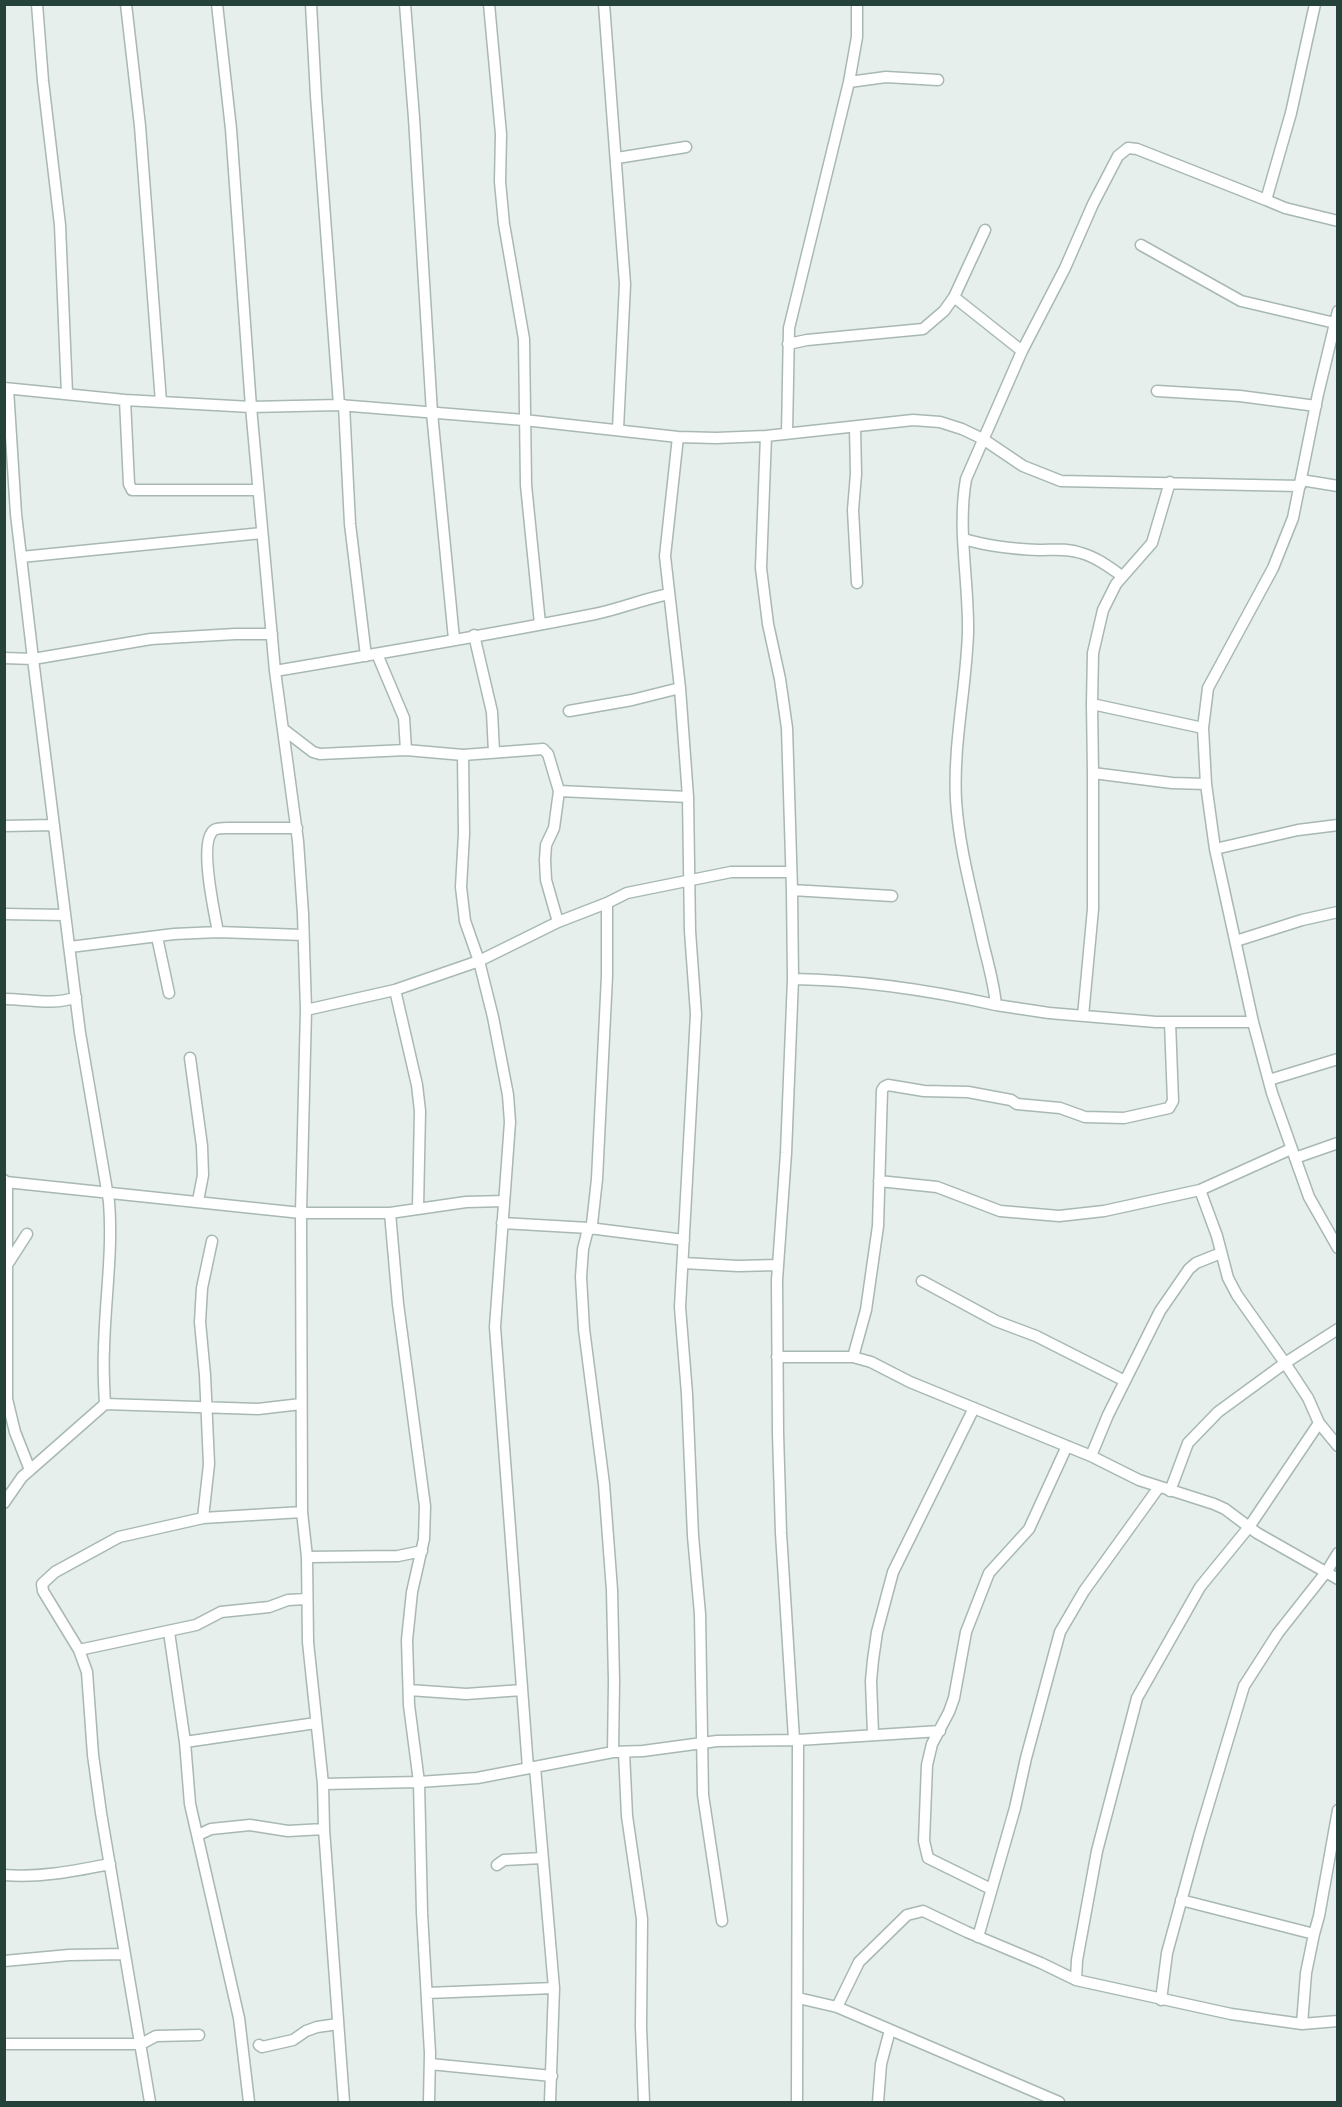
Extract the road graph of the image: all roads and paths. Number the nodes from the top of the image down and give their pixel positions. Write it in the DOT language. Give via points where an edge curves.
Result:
graph roads {
  1 [pos="37,4"];
  2 [pos="126,4"];
  3 [pos="217,4"];
  4 [pos="311,4"];
  5 [pos="405,4"];
  6 [pos="489,4"];
  7 [pos="604,4"];
  8 [pos="857,4"];
  9 [pos="1315,4"];
  10 [pos="938,80"];
  11 [pos="849,82"];
  12 [pos="686,147"];
  13 [pos="617,159"];
  14 [pos="1266,200"];
  15 [pos="1338,221"];
  16 [pos="985,230"];
  17 [pos="1141,245"];
  18 [pos="954,297"];
  19 [pos="1338,311"];
  20 [pos="1335,323"];
  21 [pos="788,344"];
  22 [pos="1022,351"];
  23 [pos="6,389"];
  24 [pos="1157,391"];
  25 [pos="67,394"];
  26 [pos="125,400"];
  27 [pos="161,402"];
  28 [pos="342,405"];
  29 [pos="1316,406"];
  30 [pos="251,407"];
  31 [pos="432,413"];
  32 [pos="524,420"];
  33 [pos="855,426"];
  34 [pos="618,429"];
  35 [pos="787,433"];
  36 [pos="766,436"];
  37 [pos="678,437"];
  38 [pos="982,439"];
  39 [pos="1170,482"];
  40 [pos="1300,483"];
  41 [pos="1338,486"];
  42 [pos="258,490"];
  43 [pos="262,533"];
  44 [pos="963,539"];
  45 [pos="21,557"];
  46 [pos="1122,576"];
  47 [pos="857,583"];
  48 [pos="669,594"];
  49 [pos="540,624"];
  50 [pos="272,634"];
  51 [pos="474,635"];
  52 [pos="453,639"];
  53 [pos="372,655"];
  54 [pos="4,658"];
  55 [pos="33,659"];
  56 [pos="275,671"];
  57 [pos="680,688"];
  58 [pos="1092,704"];
  59 [pos="569,711"];
  60 [pos="1203,728"];
  61 [pos="283,729"];
  62 [pos="406,750"];
  63 [pos="494,752"];
  64 [pos="463,755"];
  65 [pos="1093,773"];
  66 [pos="1206,784"];
  67 [pos="559,791"];
  68 [pos="688,797"];
  69 [pos="54,825"];
  70 [pos="1338,825"];
  71 [pos="4,826"];
  72 [pos="297,828"];
  73 [pos="1215,849"];
  74 [pos="792,872"];
  75 [pos="688,880"];
  76 [pos="792,890"];
  77 [pos="892,896"];
  78 [pos="607,903"];
  79 [pos="1338,912"];
  80 [pos="4,914"];
  81 [pos="65,915"];
  82 [pos="558,922"];
  83 [pos="218,932"];
  84 [pos="303,935"];
  85 [pos="158,937"];
  86 [pos="1236,940"];
  87 [pos="70,947"];
  88 [pos="479,961"];
  89 [pos="793,979"];
  90 [pos="395,990"];
  91 [pos="169,993"];
  92 [pos="76,997"];
  93 [pos="4,999"];
  94 [pos="996,1005"];
  95 [pos="306,1010"];
  96 [pos="1083,1016"];
  97 [pos="1170,1022"];
  98 [pos="1253,1022"];
  99 [pos="189,1058"];
  100 [pos="1338,1059"];
  101 [pos="1269,1080"];
  102 [pos="1338,1143"];
  103 [pos="1293,1154"];
  104 [pos="5,1181"];
  105 [pos="879,1181"];
  106 [pos="1200,1190"];
  107 [pos="106,1193"];
  108 [pos="198,1201"];
  109 [pos="504,1201"];
  110 [pos="418,1208"];
  111 [pos="390,1213"];
  112 [pos="302,1214"];
  113 [pos="502,1223"];
  114 [pos="590,1228"];
  115 [pos="27,1234"];
  116 [pos="684,1240"];
  117 [pos="212,1241"];
  118 [pos="1338,1248"];
  119 [pos="1221,1253"];
  120 [pos="683,1263"];
  121 [pos="7,1264"];
  122 [pos="778,1265"];
  123 [pos="922,1281"];
  124 [pos="1338,1329"];
  125 [pos="777,1357"];
  126 [pos="853,1357"];
  127 [pos="1285,1363"];
  128 [pos="1125,1381"];
  129 [pos="5,1386"];
  130 [pos="105,1404"];
  131 [pos="302,1404"];
  132 [pos="207,1406"];
  133 [pos="974,1408"];
  134 [pos="1319,1423"];
  135 [pos="1067,1446"];
  136 [pos="1338,1446"];
  137 [pos="1091,1456"];
  138 [pos="30,1470"];
  139 [pos="1159,1487"];
  140 [pos="1170,1491"];
  141 [pos="4,1503"];
  142 [pos="302,1512"];
  143 [pos="203,1518"];
  144 [pos="1249,1527"];
  145 [pos="422,1551"];
  146 [pos="1338,1554"];
  147 [pos="307,1557"];
  148 [pos="1327,1571"];
  149 [pos="1338,1579"];
  150 [pos="306,1599"];
  151 [pos="169,1632"];
  152 [pos="79,1650"];
  153 [pos="522,1689"];
  154 [pos="409,1690"];
  155 [pos="316,1723"];
  156 [pos="940,1731"];
  157 [pos="873,1734"];
  158 [pos="796,1739"];
  159 [pos="185,1742"];
  160 [pos="704,1743"];
  161 [pos="619,1752"];
  162 [pos="531,1768"];
  163 [pos="419,1782"];
  164 [pos="323,1784"];
  165 [pos="1338,1810"];
  166 [pos="324,1829"];
  167 [pos="198,1834"];
  168 [pos="542,1858"];
  169 [pos="110,1864"];
  170 [pos="497,1865"];
  171 [pos="4,1875"];
  172 [pos="990,1889"];
  173 [pos="1181,1900"];
  174 [pos="722,1921"];
  175 [pos="1314,1934"];
  176 [pos="978,1937"];
  177 [pos="125,1954"];
  178 [pos="4,1961"];
  179 [pos="1076,1980"];
  180 [pos="554,1988"];
  181 [pos="427,1993"];
  182 [pos="798,1998"];
  183 [pos="1161,2000"];
  184 [pos="837,2007"];
  185 [pos="1338,2021"];
  186 [pos="338,2024"];
  187 [pos="1302,2024"];
  188 [pos="890,2030"];
  189 [pos="199,2035"];
  190 [pos="4,2044"];
  191 [pos="141,2044"];
  192 [pos="260,2045"];
  193 [pos="430,2064"];
  194 [pos="552,2076"];
  195 [pos="150,2103"];
  196 [pos="249,2103"];
  197 [pos="344,2103"];
  198 [pos="429,2103"];
  199 [pos="550,2103"];
  200 [pos="644,2103"];
  201 [pos="797,2103"];
  202 [pos="878,2103"];
  203 [pos="1059,2103"];
  1 -- 25 [label="street" via="60,225"];
  2 -- 27 [label="street" via="140,126"];
  3 -- 30 [label="street" via="231,129"];
  4 -- 28 [label="street"];
  5 -- 31 [label="street"];
  6 -- 32 [label="street" via="501,134 504,224 524,339"];
  7 -- 13 [label="street"];
  8 -- 11 [label="street" via="857,37"];
  9 -- 14 [label="street" via="1291,113"];
  10 -- 11 [label="street" via="886,77"];
  11 -- 21 [label="street"];
  12 -- 13 [label="street"];
  13 -- 34 [label="street" via="625,284"];
  14 -- 15 [label="street"];
  14 -- 22 [label="street" via="1137,149 1124,150 1102,185"];
  16 -- 18 [label="street"];
  17 -- 20 [label="street" via="1241,301"];
  18 -- 21 [label="street" via="923,329"];
  18 -- 22 [label="street"];
  19 -- 20 [label="street"];
  20 -- 29 [label="street"];
  21 -- 35 [label="street"];
  22 -- 38 [label="street"];
  23 -- 25 [label="street"];
  23 -- 45 [label="street"];
  24 -- 29 [label="street"];
  25 -- 26 [label="street"];
  26 -- 27 [label="street"];
  26 -- 42 [label="street" via="132,490"];
  27 -- 30 [label="street"];
  28 -- 30 [label="street"];
  28 -- 31 [label="street"];
  28 -- 53 [label="street" via="350,524"];
  29 -- 40 [label="street"];
  30 -- 42 [label="street"];
  31 -- 32 [label="street"];
  31 -- 52 [label="street"];
  32 -- 34 [label="street"];
  32 -- 49 [label="street" via="526,486"];
  33 -- 35 [label="street"];
  33 -- 38 [label="street" via="913,420 940,422"];
  33 -- 47 [label="street" via="853,510"];
  34 -- 37 [label="street"];
  35 -- 36 [label="street"];
  36 -- 37 [label="street"];
  36 -- 74 [label="street" via="761,568 787,728"];
  37 -- 48 [label="street" via="665,556"];
  38 -- 39 [label="street" via="1023,466 1061,481"];
  38 -- 44 [label="street" via="966,479"];
  39 -- 40 [label="street"];
  39 -- 46 [label="street" via="1152,543"];
  40 -- 41 [label="street"];
  40 -- 60 [label="street" via="1283,547 1208,688"];
  42 -- 43 [label="street"];
  43 -- 45 [label="street"];
  43 -- 50 [label="street"];
  44 -- 46 [label="street" via="998,546 1069,550 1096,559"];
  44 -- 94 [label="street" via="968,631 956,801 965,863"];
  45 -- 55 [label="street"];
  46 -- 58 [label="street" via="1101,621 1093,653"];
  48 -- 49 [label="street" via="619,609"];
  48 -- 57 [label="street"];
  49 -- 51 [label="street"];
  50 -- 55 [label="street" via="152,639"];
  50 -- 56 [label="street"];
  51 -- 52 [label="street"];
  51 -- 63 [label="street" via="492,712"];
  52 -- 53 [label="street"];
  53 -- 56 [label="street"];
  53 -- 62 [label="street" via="404,718"];
  54 -- 55 [label="street"];
  55 -- 69 [label="street"];
  56 -- 61 [label="street"];
  57 -- 59 [label="street"];
  57 -- 68 [label="street"];
  58 -- 60 [label="street"];
  58 -- 65 [label="street"];
  60 -- 66 [label="street"];
  61 -- 62 [label="street" via="320,754"];
  61 -- 72 [label="street"];
  62 -- 64 [label="street"];
  63 -- 64 [label="street"];
  63 -- 67 [label="street" via="546,751"];
  64 -- 88 [label="street" via="461,887 465,921"];
  65 -- 66 [label="street"];
  65 -- 96 [label="street" via="1093,909"];
  66 -- 73 [label="street"];
  67 -- 68 [label="street"];
  67 -- 82 [label="street" via="544,860"];
  68 -- 75 [label="street"];
  69 -- 71 [label="street"];
  69 -- 81 [label="street"];
  70 -- 73 [label="street"];
  72 -- 83 [label="street" via="228,828 212,833 207,873"];
  72 -- 84 [label="street"];
  73 -- 86 [label="street"];
  74 -- 75 [label="street" via="731,872"];
  74 -- 76 [label="street"];
  75 -- 78 [label="street" via="627,893"];
  75 -- 116 [label="street" via="696,1014"];
  76 -- 77 [label="street"];
  76 -- 89 [label="street"];
  78 -- 82 [label="street"];
  78 -- 114 [label="street" via="597,1179"];
  79 -- 86 [label="street"];
  80 -- 81 [label="street"];
  81 -- 87 [label="street"];
  82 -- 88 [label="street"];
  83 -- 84 [label="street"];
  83 -- 85 [label="street"];
  84 -- 95 [label="street"];
  85 -- 87 [label="street"];
  85 -- 91 [label="street"];
  86 -- 98 [label="street"];
  87 -- 92 [label="street"];
  88 -- 90 [label="street"];
  88 -- 109 [label="street" via="508,1095 510,1131"];
  89 -- 94 [label="street" via="898,987"];
  89 -- 122 [label="street"];
  90 -- 95 [label="street"];
  90 -- 110 [label="street" via="420,1111"];
  92 -- 93 [label="street" via="61,1002"];
  92 -- 107 [label="street"];
  94 -- 96 [label="street"];
  95 -- 112 [label="street"];
  96 -- 97 [label="street"];
  97 -- 98 [label="street"];
  97 -- 105 [label="street" via="1173,1101 1169,1108 1124,1118 1085,1117 1060,1108 1017,1104 969,1092 884,1087"];
  98 -- 101 [label="street"];
  99 -- 108 [label="street" via="202,1146 203,1175"];
  100 -- 101 [label="street"];
  101 -- 103 [label="street"];
  102 -- 103 [label="street"];
  103 -- 106 [label="street"];
  103 -- 118 [label="street" via="1309,1197"];
  104 -- 107 [label="street"];
  104 -- 121 [label="street"];
  105 -- 106 [label="street" via="937,1187 1000,1211 1059,1216 1104,1211"];
  105 -- 126 [label="street" via="878,1226 866,1310"];
  106 -- 119 [label="street"];
  107 -- 108 [label="street"];
  107 -- 130 [label="street" via="110,1221"];
  108 -- 112 [label="street"];
  109 -- 110 [label="street"];
  109 -- 113 [label="street"];
  110 -- 111 [label="street"];
  111 -- 112 [label="street"];
  111 -- 145 [label="street" via="425,1506"];
  112 -- 131 [label="street"];
  113 -- 114 [label="street"];
  113 -- 153 [label="street" via="495,1327"];
  114 -- 116 [label="street"];
  114 -- 161 [label="street" via="583,1249 581,1277 604,1484"];
  115 -- 121 [label="street"];
  116 -- 120 [label="street"];
  117 -- 132 [label="street" via="202,1288 200,1322"];
  119 -- 127 [label="street" via="1237,1295"];
  119 -- 128 [label="street" via="1196,1263 1182,1277"];
  120 -- 122 [label="street"];
  120 -- 160 [label="street" via="680,1307 700,1614"];
  121 -- 129 [label="street"];
  122 -- 125 [label="street"];
  123 -- 128 [label="street" via="996,1322 1036,1336"];
  124 -- 127 [label="street"];
  125 -- 126 [label="street"];
  125 -- 158 [label="street" via="781,1533"];
  126 -- 133 [label="street"];
  127 -- 134 [label="street"];
  127 -- 140 [label="street" via="1218,1412 1188,1443"];
  128 -- 137 [label="street"];
  129 -- 138 [label="street" via="10,1416"];
  130 -- 132 [label="street"];
  130 -- 138 [label="street"];
  131 -- 132 [label="street" via="258,1409"];
  131 -- 142 [label="street"];
  132 -- 143 [label="street" via="209,1464"];
  133 -- 135 [label="street"];
  133 -- 157 [label="street" via="893,1572 873,1660"];
  134 -- 136 [label="street"];
  134 -- 144 [label="street"];
  135 -- 137 [label="street"];
  135 -- 156 [label="street" via="1029,1529 989,1573 966,1632 954,1698"];
  137 -- 139 [label="street"];
  138 -- 141 [label="street"];
  139 -- 140 [label="street"];
  139 -- 172 [label="street" via="1084,1591 1060,1632"];
  140 -- 144 [label="street" via="1225,1509"];
  142 -- 143 [label="street"];
  142 -- 147 [label="street"];
  143 -- 152 [label="street" via="119,1537 45,1580 42,1590"];
  144 -- 148 [label="street"];
  144 -- 179 [label="street" via="1200,1587 1137,1698 1097,1851"];
  145 -- 147 [label="street" via="398,1556"];
  145 -- 154 [label="street" via="406,1640"];
  146 -- 148 [label="street"];
  147 -- 150 [label="street"];
  148 -- 149 [label="street"];
  148 -- 173 [label="street" via="1278,1633 1244,1686"];
  150 -- 151 [label="street" via="221,1612 196,1625"];
  150 -- 155 [label="street"];
  151 -- 152 [label="street"];
  151 -- 159 [label="street"];
  152 -- 169 [label="street" via="87,1672 93,1755"];
  153 -- 154 [label="street" via="466,1694"];
  153 -- 162 [label="street"];
  154 -- 163 [label="street"];
  155 -- 159 [label="street"];
  155 -- 164 [label="street"];
  156 -- 157 [label="street"];
  156 -- 172 [label="street" via="927,1765 925,1849 932,1861"];
  157 -- 158 [label="street"];
  158 -- 160 [label="street"];
  158 -- 182 [label="street"];
  159 -- 167 [label="street" via="190,1804"];
  160 -- 161 [label="street"];
  160 -- 174 [label="street" via="703,1795"];
  161 -- 162 [label="street"];
  161 -- 200 [label="street" via="642,1919"];
  162 -- 163 [label="street" via="477,1778"];
  162 -- 168 [label="street"];
  163 -- 164 [label="street"];
  163 -- 181 [label="street"];
  164 -- 166 [label="street"];
  165 -- 175 [label="street"];
  166 -- 167 [label="street" via="288,1831 250,1825"];
  166 -- 186 [label="street"];
  167 -- 196 [label="street" via="239,2018"];
  168 -- 170 [label="street" via="504,1860"];
  168 -- 180 [label="street"];
  169 -- 171 [label="street" via="58,1874"];
  169 -- 177 [label="street"];
  172 -- 176 [label="street"];
  173 -- 175 [label="street"];
  173 -- 183 [label="street" via="1167,1953"];
  175 -- 187 [label="street"];
  176 -- 179 [label="street"];
  176 -- 184 [label="street" via="930,1913 907,1915 859,1962"];
  177 -- 178 [label="street"];
  177 -- 191 [label="street"];
  179 -- 183 [label="street"];
  180 -- 181 [label="street"];
  180 -- 194 [label="street"];
  181 -- 193 [label="street"];
  182 -- 184 [label="street"];
  182 -- 201 [label="street"];
  183 -- 187 [label="street"];
  184 -- 188 [label="street"];
  185 -- 187 [label="street"];
  186 -- 192 [label="street" via="317,2027 285,2043"];
  186 -- 197 [label="street"];
  188 -- 202 [label="street" via="881,2064"];
  188 -- 203 [label="street"];
  189 -- 191 [label="street" via="156,2036"];
  190 -- 191 [label="street"];
  191 -- 195 [label="street"];
  193 -- 194 [label="street"];
  193 -- 198 [label="street"];
  194 -- 199 [label="street"];
}
